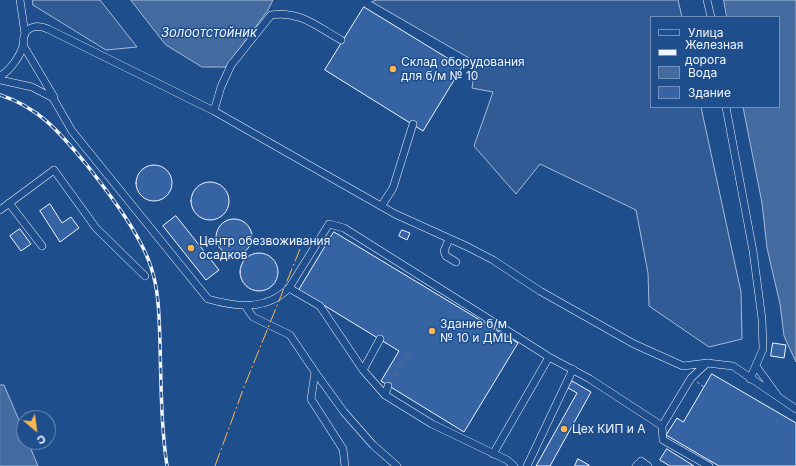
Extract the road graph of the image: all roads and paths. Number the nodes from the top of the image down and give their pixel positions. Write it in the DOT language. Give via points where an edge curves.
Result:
graph roads {
  1 [pos="20,0"];
  2 [pos="708,0"];
  3 [pos="711,16"];
  4 [pos="25,34"];
  5 [pos="341,40"];
  6 [pos="23,45"];
  7 [pos="0,76"];
  8 [pos="0,80"];
  9 [pos="59,106"];
  10 [pos="726,108"];
  11 [pos="214,111"];
  12 [pos="413,124"];
  13 [pos="9,203"];
  14 [pos="382,205"];
  15 [pos="0,210"];
  16 [pos="449,239"];
  17 [pos="42,246"];
  18 [pos="456,262"];
  19 [pos="145,276"];
  20 [pos="289,288"];
  21 [pos="246,306"];
  22 [pos="380,339"];
  23 [pos="549,357"];
  24 [pos="706,363"];
  25 [pos="756,366"];
  26 [pos="573,369"];
  27 [pos="363,370"];
  28 [pos="315,372"];
  29 [pos="691,378"];
  30 [pos="750,379"];
  31 [pos="388,386"];
  32 [pos="704,387"];
  33 [pos="384,395"];
  34 [pos="781,400"];
  35 [pos="796,409"];
  36 [pos="662,426"];
  37 [pos="493,454"];
  38 [pos="504,463"];
  39 [pos="345,466"];
  40 [pos="398,466"];
  41 [pos="514,466"];
  42 [pos="527,466"];
  43 [pos="636,466"];
  44 [pos="648,466"];
  45 [pos="709,466"];
  1 -- 4 [label="lane"];
  2 -- 3 [label="lane"];
  4 -- 6 [label="lane"];
  4 -- 11 [label="lane" via="34,27 41,26"];
  5 -- 11 [label="lane" via="301,18 285,13 271,15 231,65"];
  6 -- 7 [label="lane" via="6,72"];
  6 -- 9 [label="lane"];
  8 -- 9 [label="lane" via="32,87 50,96"];
  9 -- 21 [label="lane" via="72,131 208,299"];
  10 -- 25 [label="lane" via="753,251 762,319 763,349"];
  11 -- 14 [label="lane"];
  12 -- 14 [label="lane" via="393,188"];
  13 -- 15 [label="lane"];
  13 -- 17 [label="lane"];
  13 -- 19 [label="lane" via="54,170 96,228"];
  14 -- 16 [label="lane" via="395,214"];
  16 -- 18 [label="lane" via="444,251 446,256"];
  16 -- 24 [label="lane" via="493,260 634,344 683,366"];
  20 -- 21 [label="lane" via="266,303"];
  20 -- 23 [label="lane" via="329,224 344,228"];
  20 -- 27 [label="lane" via="320,306"];
  21 -- 28 [label="lane" via="253,317 290,335"];
  22 -- 27 [label="lane"];
  23 -- 26 [label="lane"];
  23 -- 37 [label="lane"];
  24 -- 29 [label="lane"];
  24 -- 30 [label="lane" via="733,366"];
  25 -- 30 [label="lane"];
  25 -- 34 [label="lane"];
  26 -- 36 [label="lane"];
  26 -- 42 [label="lane"];
  27 -- 33 [label="lane"];
  28 -- 39 [label="lane" via="311,399 343,449"];
  28 -- 40 [label="lane" via="344,412 373,445"];
  29 -- 32 [label="path"];
  29 -- 36 [label="lane"];
  30 -- 34 [label="lane"];
  31 -- 33 [label="lane"];
  33 -- 37 [label="lane" via="432,424"];
  34 -- 35 [label="lane"];
  36 -- 45 [label="lane" via="663,440"];
  37 -- 38 [label="lane"];
  38 -- 41 [label="lane"];
  43 -- 44 [label="lane" via="641,461"];
}
